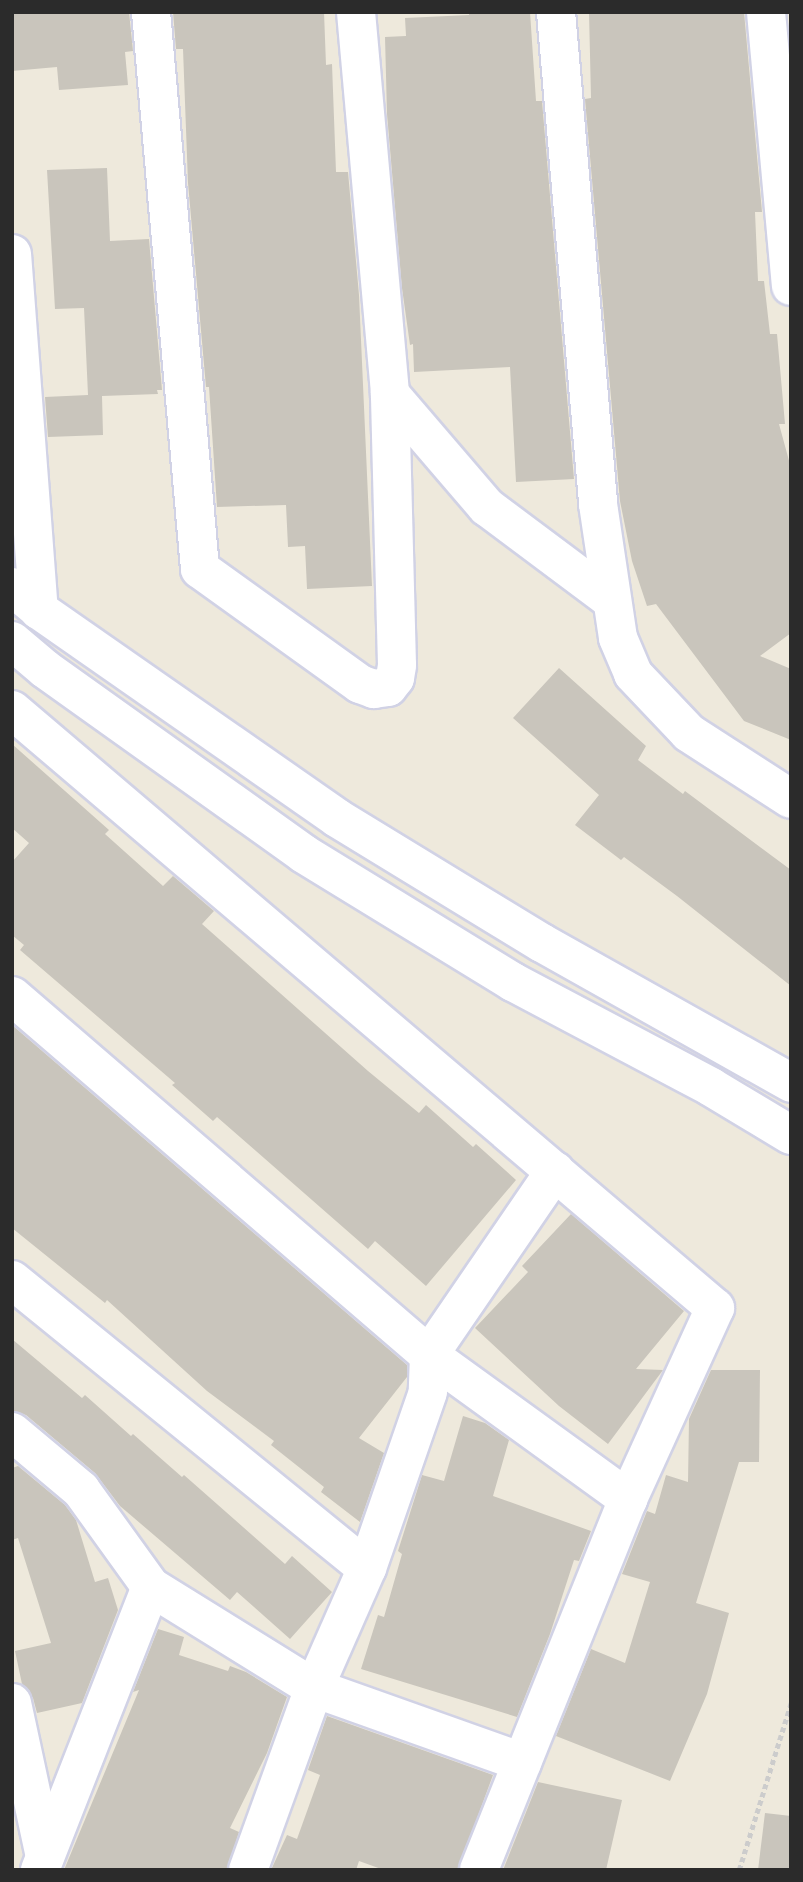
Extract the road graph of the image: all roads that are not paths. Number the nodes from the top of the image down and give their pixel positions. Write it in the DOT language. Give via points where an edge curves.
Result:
graph roads {
  1 [pos="151,12"];
  2 [pos="356,12"];
  3 [pos="556,12"];
  4 [pos="766,12"];
  5 [pos="12,254"];
  6 [pos="791,286"];
  7 [pos="390,394"];
  8 [pos="25,598"];
  9 [pos="610,600"];
  10 [pos="12,641"];
  11 [pos="45,669"];
  12 [pos="12,708"];
  13 [pos="791,799"];
  14 [pos="12,996"];
  15 [pos="791,1083"];
  16 [pos="791,1135"];
  17 [pos="555,1171"];
  18 [pos="12,1280"];
  19 [pos="429,1355"];
  20 [pos="12,1432"];
  21 [pos="628,1499"];
  22 [pos="367,1568"];
  23 [pos="150,1587"];
  24 [pos="314,1688"];
  25 [pos="12,1703"];
  26 [pos="523,1762"];
  27 [pos="42,1863"];
  28 [pos="248,1870"];
  29 [pos="479,1870"];
  1 -- 7 [label="street" via="200,569 374,690 388,687 397,665"];
  2 -- 7 [label="street"];
  3 -- 9 [label="street"];
  4 -- 6 [label="street"];
  5 -- 8 [label="street"];
  7 -- 9 [label="street" via="487,507"];
  8 -- 15 [label="street" via="337,818 542,943"];
  9 -- 13 [label="street" via="632,674 689,733"];
  10 -- 11 [label="street"];
  11 -- 12 [label="street"];
  11 -- 16 [label="street" via="304,854 513,982"];
  12 -- 17 [label="street"];
  14 -- 19 [label="street"];
  17 -- 19 [label="street"];
  17 -- 21 [label="street" via="715,1308"];
  18 -- 22 [label="street"];
  19 -- 21 [label="street"];
  19 -- 22 [label="street" via="428,1392"];
  20 -- 23 [label="street" via="81,1490"];
  21 -- 26 [label="street"];
  22 -- 24 [label="street"];
  23 -- 24 [label="street"];
  23 -- 27 [label="street"];
  24 -- 26 [label="street"];
  24 -- 28 [label="street"];
  25 -- 27 [label="street"];
  26 -- 29 [label="street"];
}
